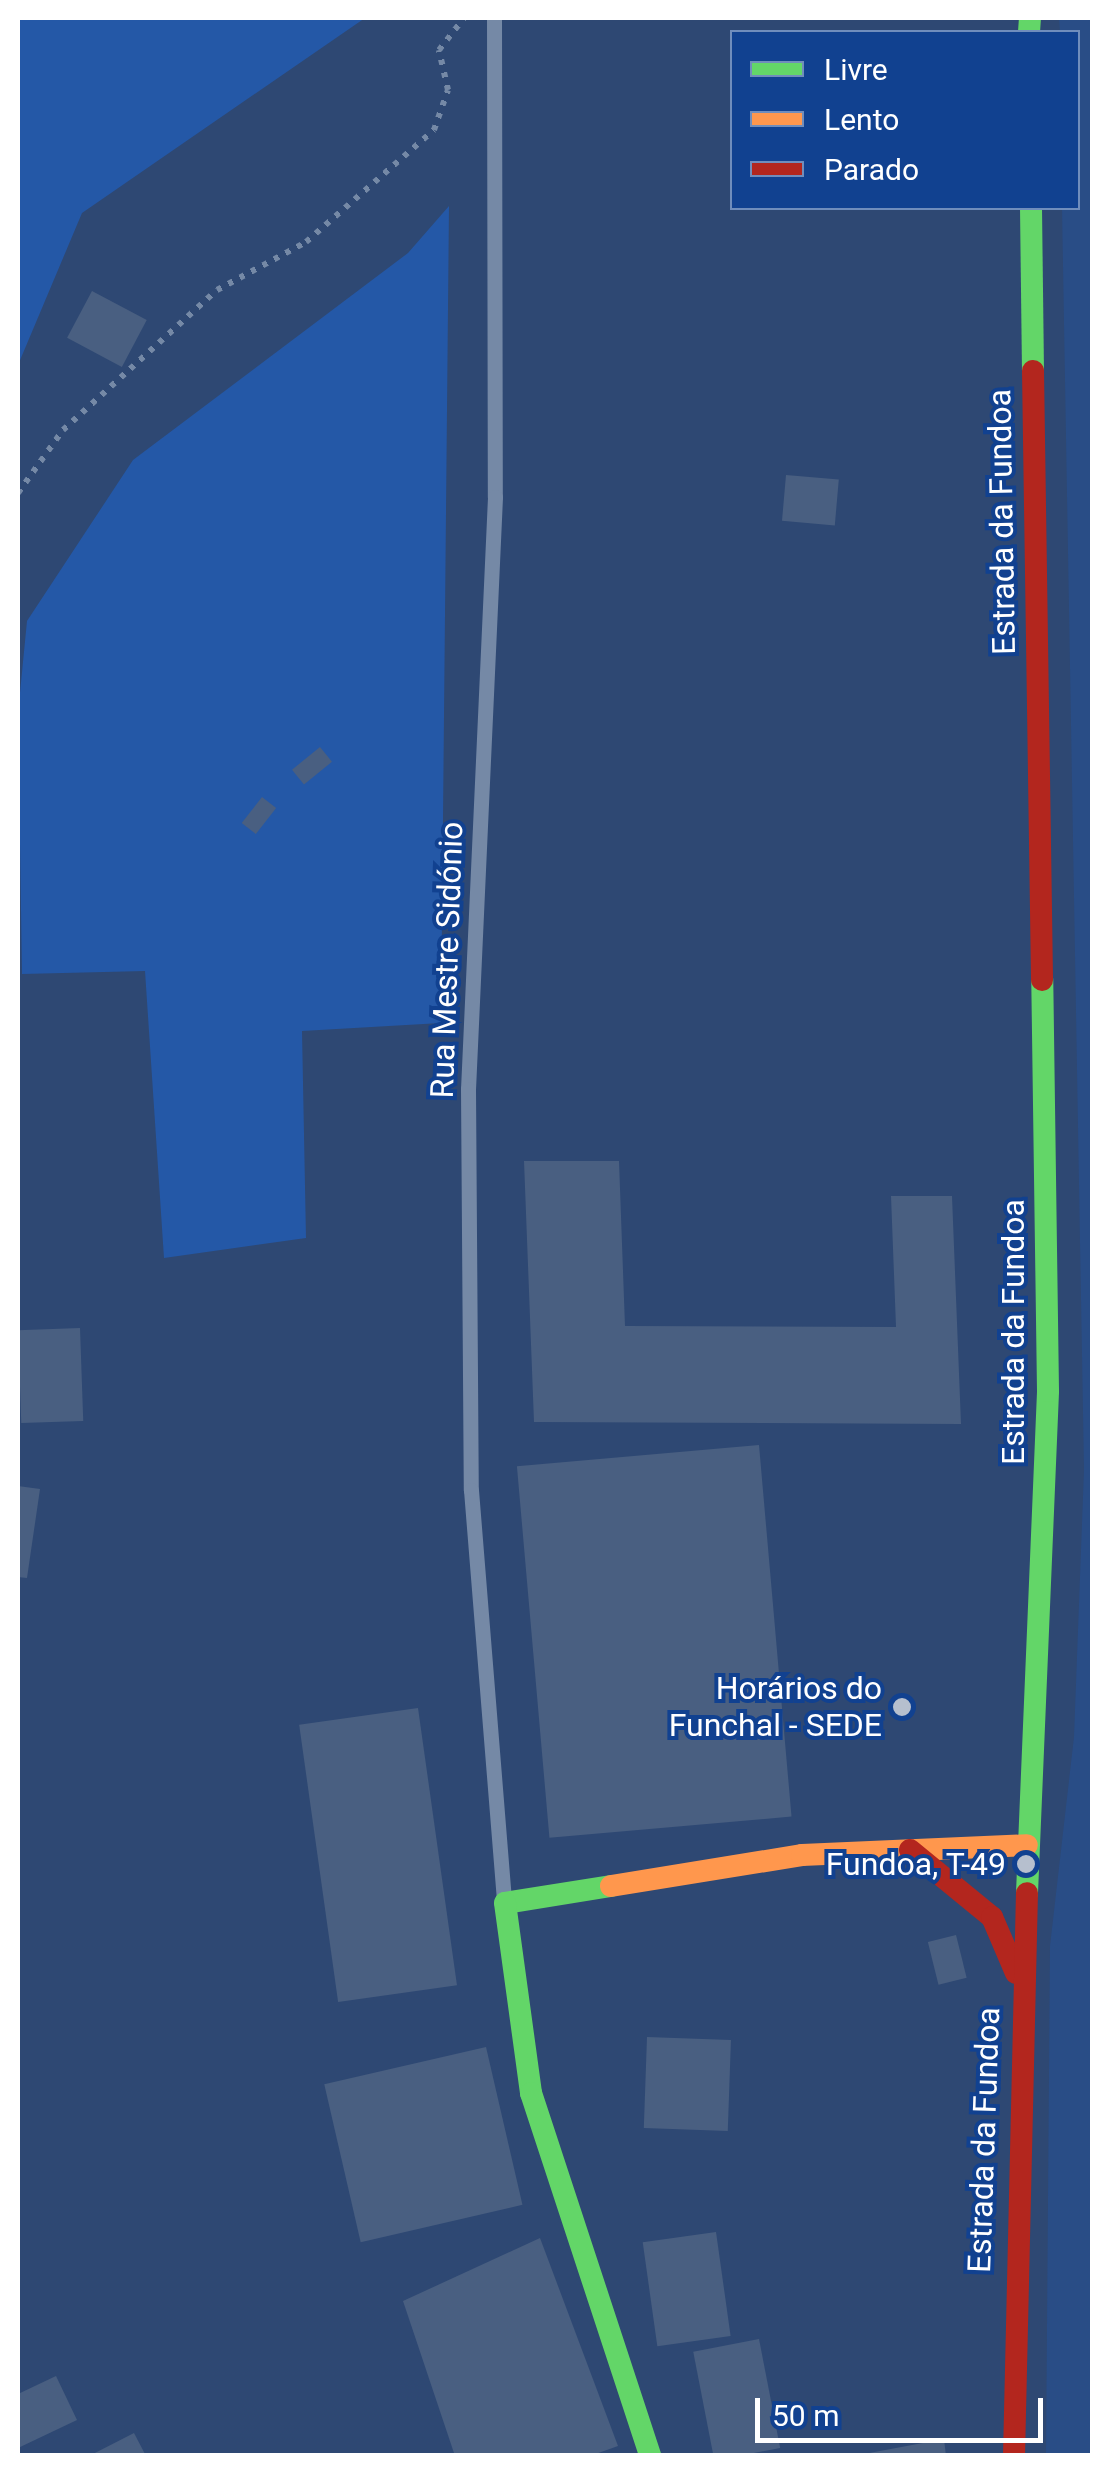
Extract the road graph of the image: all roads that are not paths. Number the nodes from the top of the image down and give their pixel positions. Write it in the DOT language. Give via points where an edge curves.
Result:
graph roads {
  1 [pos="494,18"];
  2 [pos="1031,210"];
  3 [pos="1027,1845"];
  4 [pos="910,1850"];
  5 [pos="505,1903"];
  6 [pos="1021,1984"];
  7 [pos="650,2456"];
  8 [pos="1014,2456"];
  1 -- 5 [label="lane, Rua Mestre Sidónio" via="495,497 468,1108 470,1490"];
  2 -- 3 [label="main road, Estrada da Fundoa" via="1048,1391"];
  3 -- 4 [label="main road"];
  3 -- 6 [label="main road, Estrada da Fundoa"];
  4 -- 5 [label="main road" via="802,1854"];
  4 -- 6 [label="main road" via="992,1917"];
  5 -- 7 [label="main road" via="531,2092"];
  6 -- 8 [label="main road, Estrada da Fundoa"];
}
